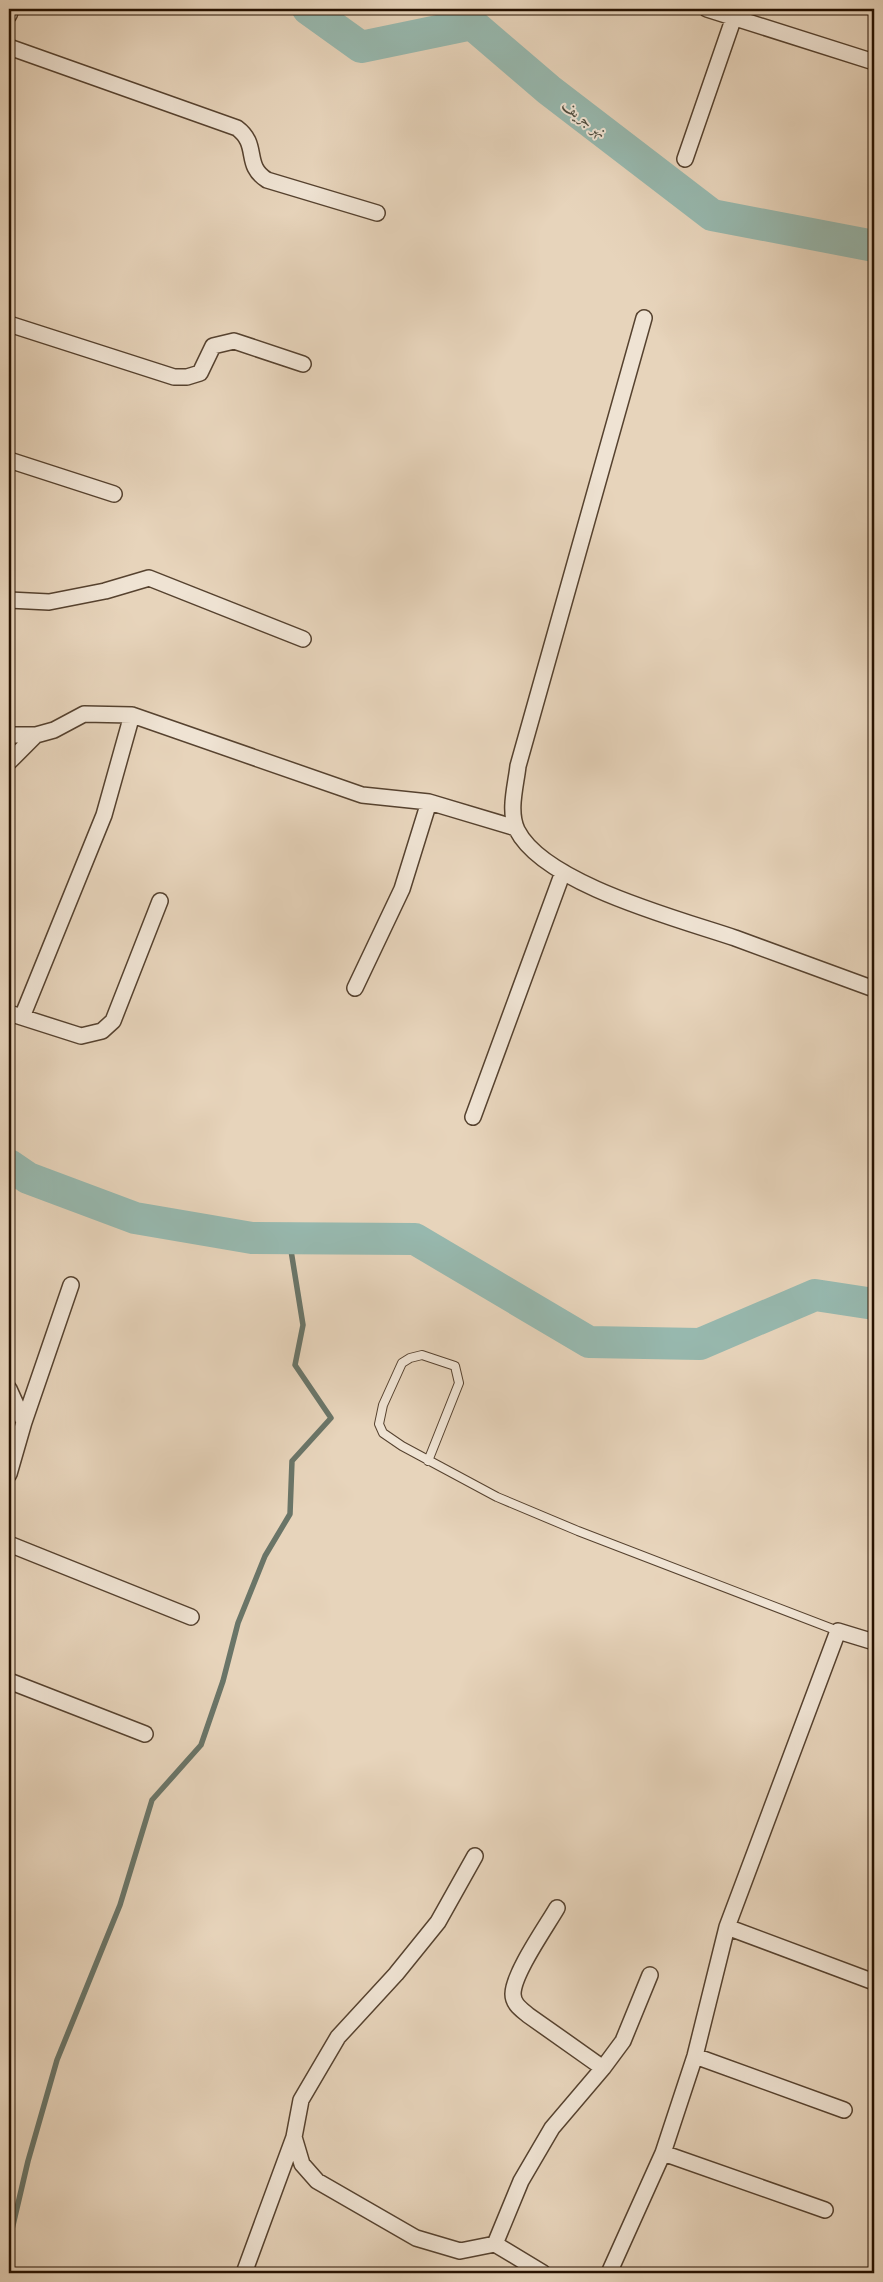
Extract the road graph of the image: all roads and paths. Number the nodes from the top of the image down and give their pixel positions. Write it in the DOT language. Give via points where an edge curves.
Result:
graph roads {
  1 [pos="12,9"];
  2 [pos="707,9"];
  3 [pos="9,15"];
  4 [pos="734,17"];
  5 [pos="9,46"];
  6 [pos="874,62"];
  7 [pos="685,159"];
  8 [pos="377,214"];
  9 [pos="644,318"];
  10 [pos="9,324"];
  11 [pos="303,364"];
  12 [pos="9,460"];
  13 [pos="114,494"];
  14 [pos="9,600"];
  15 [pos="303,639"];
  16 [pos="132,715"];
  17 [pos="9,735"];
  18 [pos="36,735"];
  19 [pos="9,762"];
  20 [pos="428,802"];
  21 [pos="516,828"];
  22 [pos="564,872"];
  23 [pos="160,901"];
  24 [pos="355,988"];
  25 [pos="874,989"];
  26 [pos="15,1015"];
  27 [pos="472,1117"];
  28 [pos="72,1285"];
  29 [pos="9,1389"];
  30 [pos="24,1422"];
  31 [pos="428,1461"];
  32 [pos="9,1474"];
  33 [pos="9,1544"];
  34 [pos="191,1617"];
  35 [pos="838,1630"];
  36 [pos="874,1642"];
  37 [pos="9,1681"];
  38 [pos="145,1734"];
  39 [pos="475,1856"];
  40 [pos="557,1908"];
  41 [pos="727,1927"];
  42 [pos="650,1975"];
  43 [pos="874,1982"];
  44 [pos="695,2056"];
  45 [pos="603,2068"];
  46 [pos="844,2110"];
  47 [pos="294,2137"];
  48 [pos="663,2153"];
  49 [pos="825,2210"];
  50 [pos="495,2244"];
  51 [pos="244,2273"];
  52 [pos="543,2273"];
  53 [pos="609,2273"];
  1 -- 3 [label="street"];
  2 -- 4 [label="street"];
  4 -- 6 [label="street"];
  4 -- 7 [label="street"];
  5 -- 8 [label="street" via="237,128 249,140 256,170 267,180"];
  9 -- 21 [label="street" via="518,766 513,808"];
  10 -- 11 [label="street" via="174,377 200,373 213,346 234,341"];
  12 -- 13 [label="street"];
  14 -- 15 [label="street" via="49,602 149,578"];
  16 -- 18 [label="street" via="84,714 54,730"];
  16 -- 20 [label="street" via="362,795"];
  16 -- 26 [label="street" via="104,815"];
  17 -- 18 [label="street"];
  18 -- 19 [label="street"];
  20 -- 21 [label="street"];
  20 -- 24 [label="street" via="402,890"];
  21 -- 22 [label="street" via="527,845"];
  22 -- 25 [label="street" via="597,890"];
  22 -- 27 [label="street"];
  23 -- 26 [label="street" via="113,1021 102,1032 81,1036"];
  28 -- 30 [label="street"];
  29 -- 30 [label="street"];
  30 -- 32 [label="street"];
  31 -- 31 [label="lane" via="383,1433 379,1424 383,1405 402,1363 422,1355 455,1366 459,1383"];
  31 -- 35 [label="lane" via="497,1497 578,1531"];
  33 -- 34 [label="street"];
  35 -- 36 [label="street"];
  35 -- 41 [label="street"];
  37 -- 38 [label="street"];
  39 -- 47 [label="street" via="438,1922 338,2037 301,2100"];
  40 -- 45 [label="street" via="516,1980 513,1995 517,2006 528,2015"];
  41 -- 43 [label="street"];
  41 -- 44 [label="street"];
  42 -- 45 [label="street" via="623,2041"];
  44 -- 46 [label="street"];
  44 -- 48 [label="street"];
  45 -- 50 [label="street" via="552,2128 521,2181"];
  47 -- 50 [label="street" via="302,2164 317,2181 416,2238 460,2251"];
  47 -- 51 [label="street"];
  48 -- 49 [label="street"];
  48 -- 53 [label="street"];
  50 -- 52 [label="street"];
}
